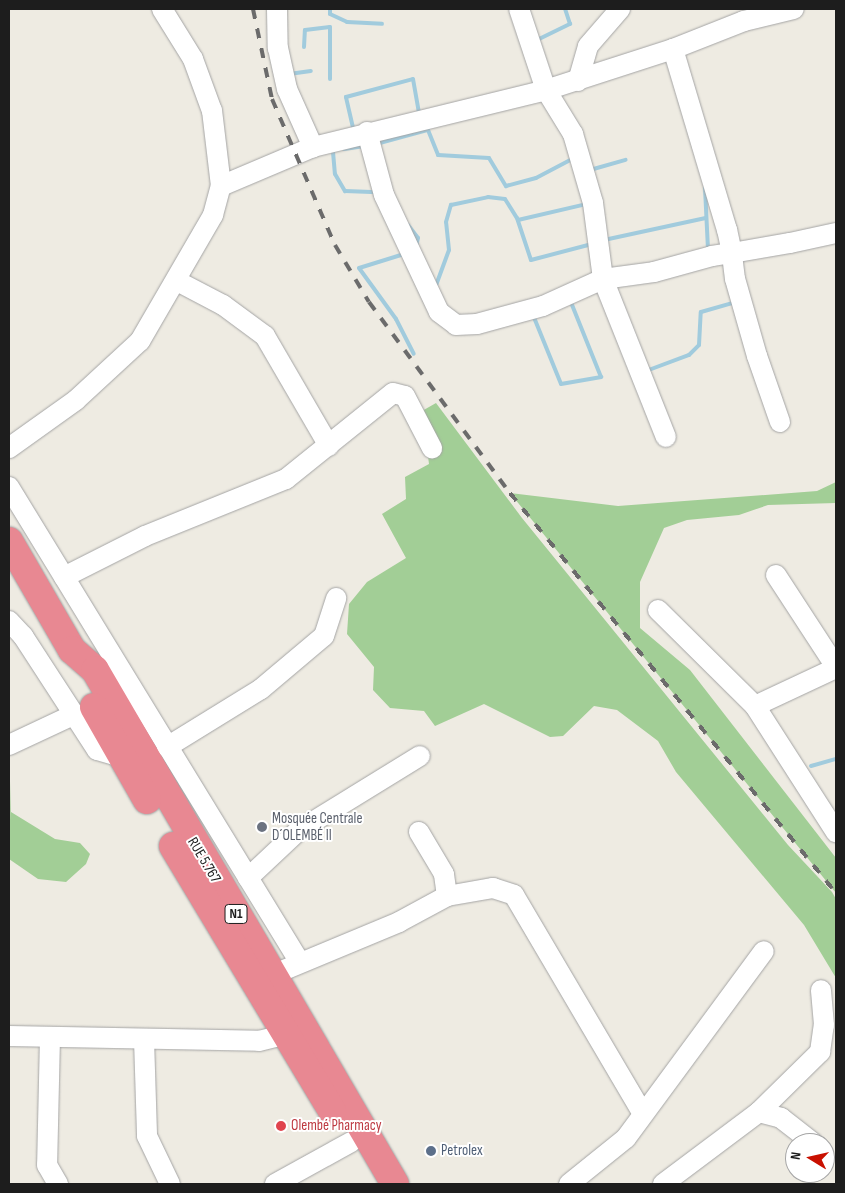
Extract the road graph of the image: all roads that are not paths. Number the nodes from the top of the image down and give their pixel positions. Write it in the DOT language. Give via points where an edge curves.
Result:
graph roads {
  1 [pos="162,9"];
  2 [pos="276,9"];
  3 [pos="519,9"];
  4 [pos="620,9"];
  5 [pos="794,9"];
  6 [pos="673,49"];
  7 [pos="578,81"];
  8 [pos="546,90"];
  9 [pos="367,132"];
  10 [pos="313,146"];
  11 [pos="221,186"];
  12 [pos="836,233"];
  13 [pos="732,253"];
  14 [pos="603,279"];
  15 [pos="177,281"];
  16 [pos="780,422"];
  17 [pos="666,437"];
  18 [pos="329,446"];
  19 [pos="9,448"];
  20 [pos="432,448"];
  21 [pos="9,488"];
  22 [pos="9,541"];
  23 [pos="776,574"];
  24 [pos="64,577"];
  25 [pos="336,598"];
  26 [pos="658,610"];
  27 [pos="9,621"];
  28 [pos="72,650"];
  29 [pos="836,668"];
  30 [pos="755,706"];
  31 [pos="73,715"];
  32 [pos="9,745"];
  33 [pos="167,747"];
  34 [pos="420,756"];
  35 [pos="121,757"];
  36 [pos="419,832"];
  37 [pos="836,832"];
  38 [pos="248,878"];
  39 [pos="447,896"];
  40 [pos="764,951"];
  41 [pos="299,961"];
  42 [pos="263,978"];
  43 [pos="821,990"];
  44 [pos="283,1035"];
  45 [pos="9,1036"];
  46 [pos="50,1037"];
  47 [pos="144,1039"];
  48 [pos="642,1112"];
  49 [pos="758,1112"];
  50 [pos="800,1133"];
  51 [pos="351,1142"];
  52 [pos="58,1184"];
  53 [pos="170,1184"];
  54 [pos="275,1184"];
  55 [pos="373,1184"];
  56 [pos="395,1184"];
  57 [pos="569,1184"];
  58 [pos="663,1184"];
  1 -- 11 [label="street" via="204,83 218,149"];
  2 -- 10 [label="street" via="278,48 287,89"];
  3 -- 8 [label="street"];
  4 -- 7 [label="street" via="588,46"];
  5 -- 6 [label="street" via="744,21"];
  6 -- 7 [label="street"];
  6 -- 13 [label="street"];
  7 -- 8 [label="street"];
  8 -- 9 [label="street"];
  8 -- 14 [label="street" via="574,134 594,203"];
  9 -- 10 [label="street"];
  9 -- 14 [label="street" via="384,195 439,312 456,326 523,313"];
  10 -- 11 [label="street"];
  11 -- 15 [label="street" via="213,215"];
  12 -- 13 [label="street"];
  13 -- 14 [label="street" via="654,272"];
  13 -- 16 [label="street" via="740,296"];
  14 -- 17 [label="street"];
  15 -- 18 [label="street" via="266,336"];
  15 -- 19 [label="street" via="156,319 123,359"];
  18 -- 20 [label="street" via="398,392 405,396"];
  18 -- 24 [label="street" via="286,480 170,525"];
  21 -- 24 [label="street"];
  22 -- 28 [label="highway, RUE 5.767 / N1"];
  23 -- 29 [label="street"];
  24 -- 33 [label="street"];
  25 -- 33 [label="street" via="324,636 261,688"];
  26 -- 30 [label="street"];
  27 -- 31 [label="street" via="23,636"];
  28 -- 35 [label="highway, N1" via="81,683"];
  28 -- 42 [label="highway, RUE 5.767 / N1" via="95,670"];
  29 -- 30 [label="street"];
  30 -- 37 [label="street"];
  31 -- 32 [label="street"];
  31 -- 35 [label="street" via="97,750"];
  33 -- 38 [label="street"];
  34 -- 38 [label="street" via="298,831"];
  35 -- 42 [label="highway, N1"];
  36 -- 39 [label="street" via="444,874"];
  38 -- 41 [label="street"];
  39 -- 41 [label="street" via="398,922"];
  39 -- 48 [label="street" via="493,888 514,895"];
  40 -- 48 [label="street" via="710,1021 696,1050"];
  41 -- 42 [label="street"];
  42 -- 44 [label="highway, N1"];
  42 -- 56 [label="highway, RUE 5.767 / N1"];
  43 -- 49 [label="street" via="824,1025 820,1052"];
  44 -- 47 [label="street" via="259,1041"];
  44 -- 51 [label="highway, N1"];
  45 -- 46 [label="street"];
  46 -- 47 [label="street"];
  46 -- 52 [label="street" via="47,1165"];
  47 -- 53 [label="street" via="147,1136"];
  48 -- 57 [label="street" via="617,1148"];
  49 -- 50 [label="street" via="781,1118"];
  49 -- 58 [label="street"];
  51 -- 54 [label="street"];
  51 -- 55 [label="highway, N1"];
}
